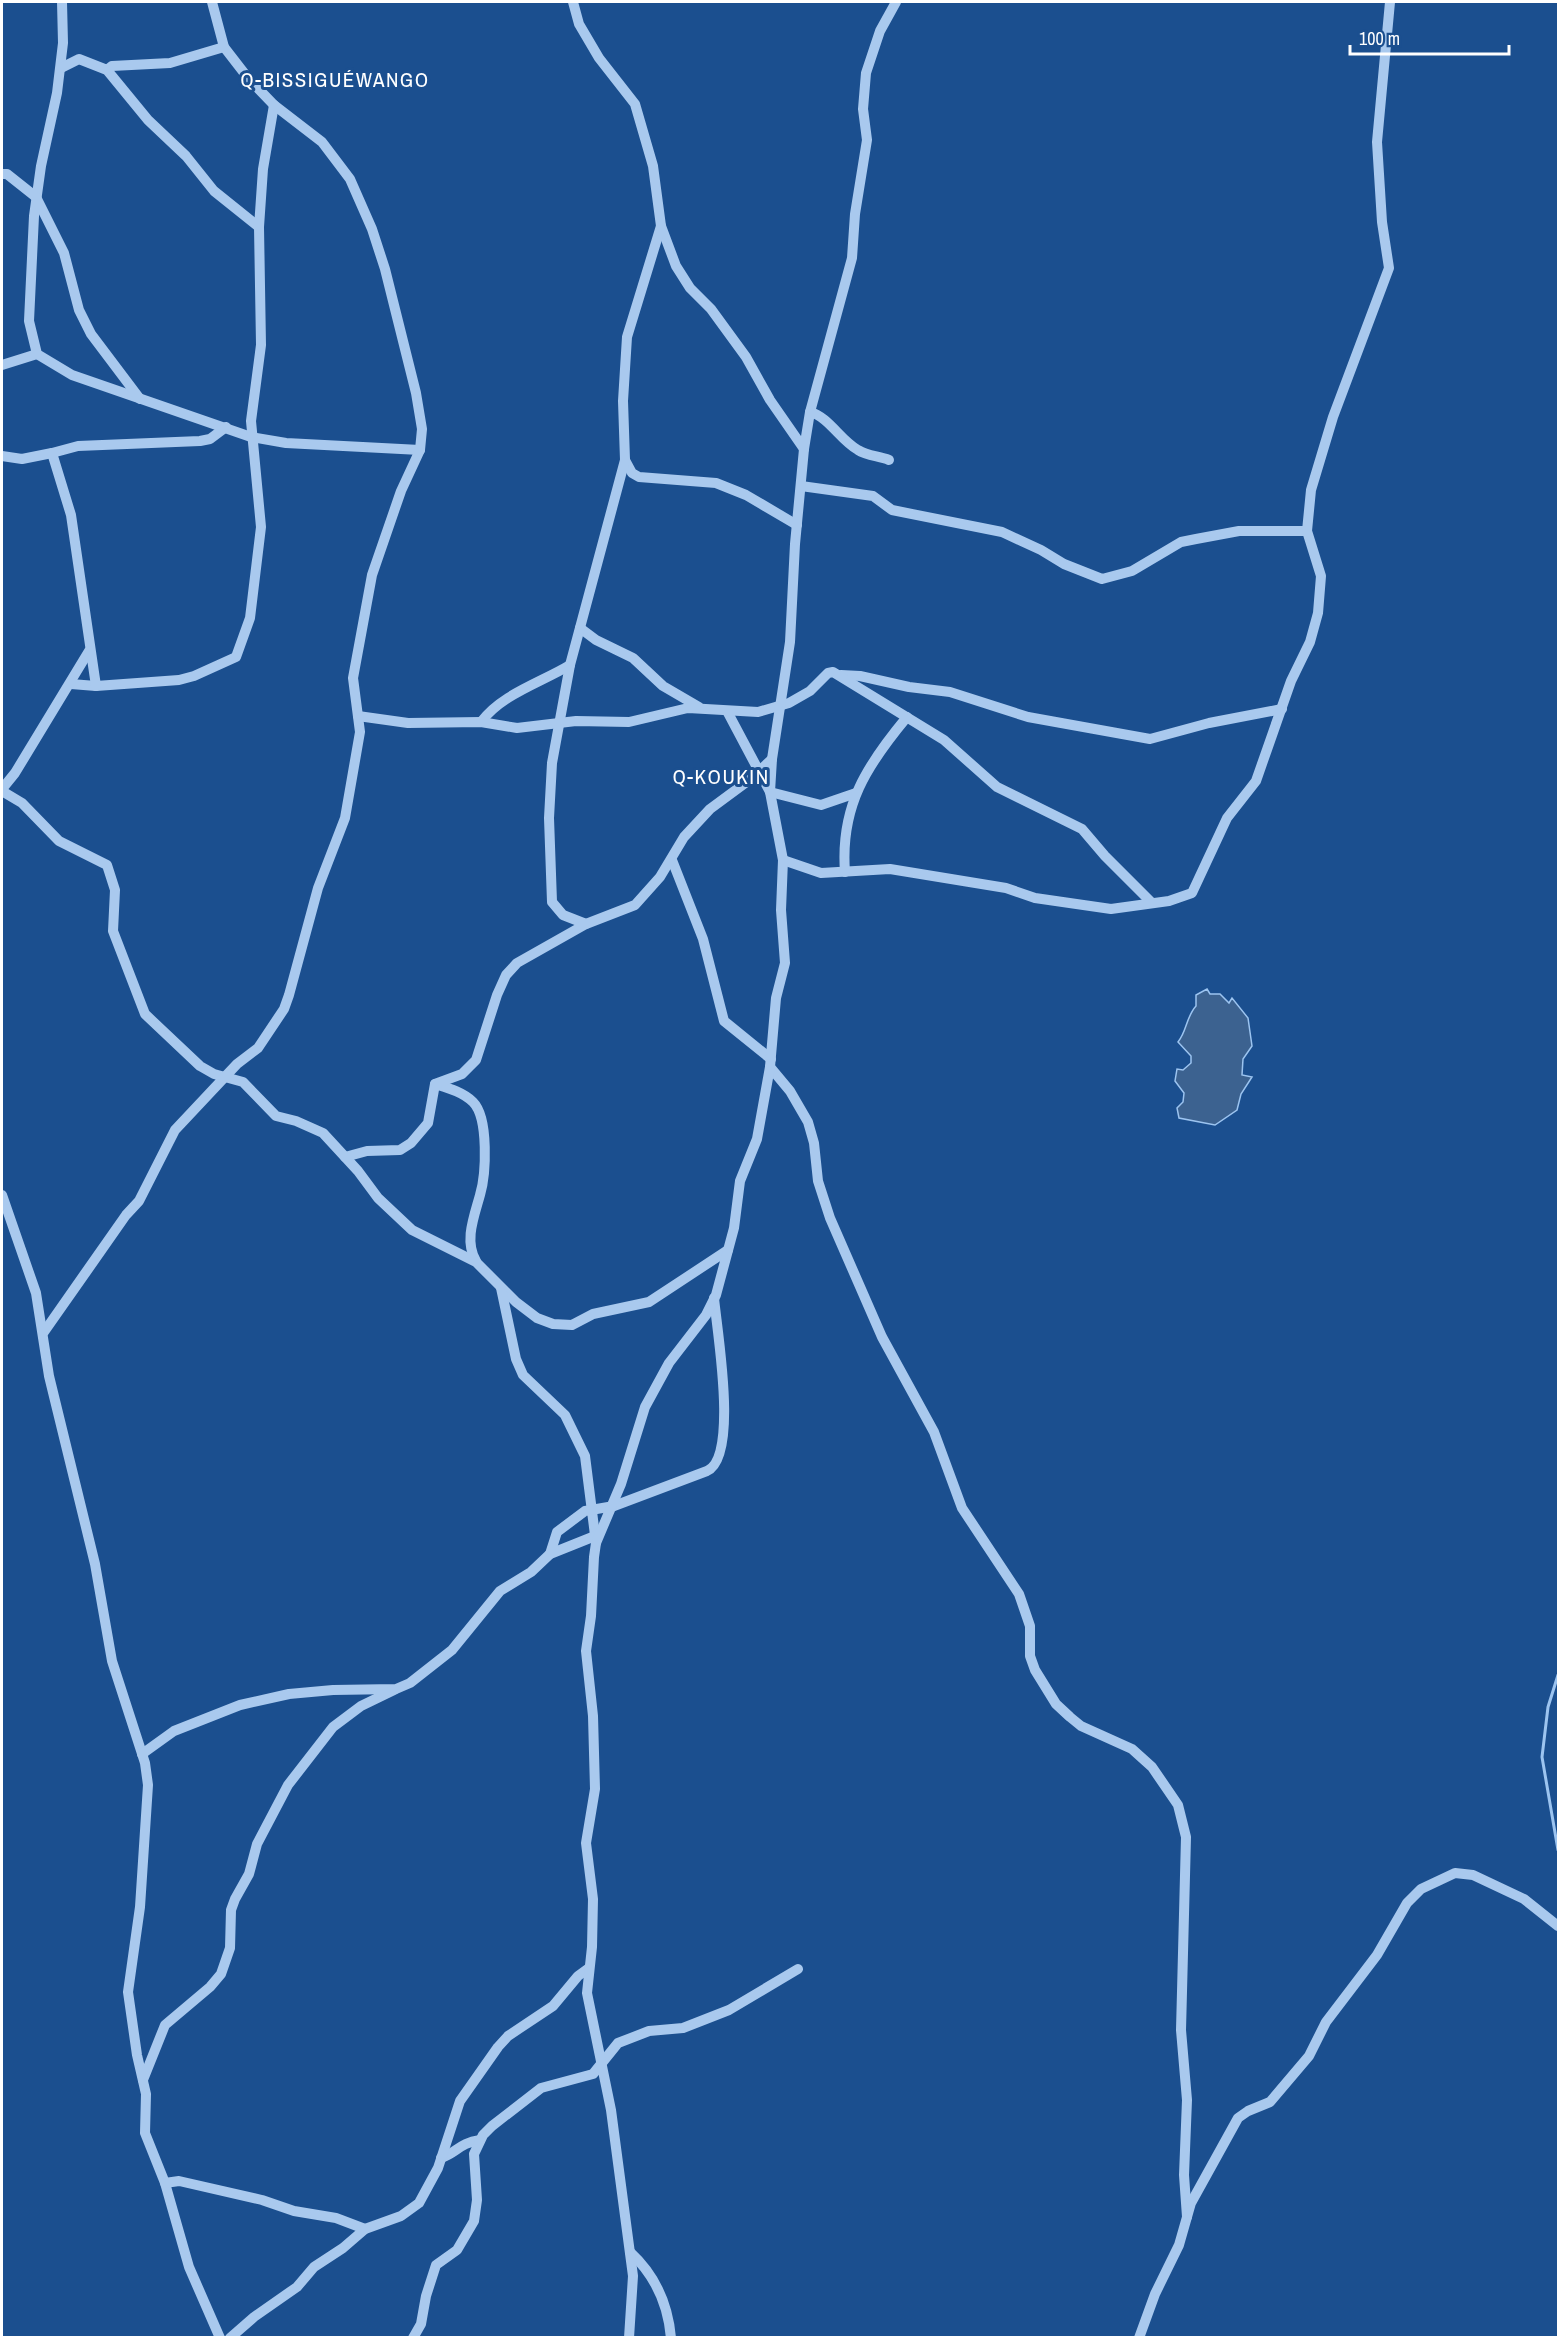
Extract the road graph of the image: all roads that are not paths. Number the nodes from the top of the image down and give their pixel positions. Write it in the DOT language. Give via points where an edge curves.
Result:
graph roads {
  1 [pos="62,2"];
  2 [pos="212,2"];
  3 [pos="573,2"];
  4 [pos="896,2"];
  5 [pos="1390,2"];
  6 [pos="224,46"];
  7 [pos="61,68"];
  8 [pos="107,70"];
  9 [pos="274,105"];
  10 [pos="2,174"];
  11 [pos="36,197"];
  12 [pos="661,226"];
  13 [pos="259,227"];
  14 [pos="37,354"];
  15 [pos="2,365"];
  16 [pos="140,399"];
  17 [pos="810,412"];
  18 [pos="226,427"];
  19 [pos="251,437"];
  20 [pos="804,449"];
  21 [pos="420,450"];
  22 [pos="52,453"];
  23 [pos="2,456"];
  24 [pos="625,460"];
  25 [pos="889,460"];
  26 [pos="801,486"];
  27 [pos="797,525"];
  28 [pos="1307,531"];
  29 [pos="580,628"];
  30 [pos="89,651"];
  31 [pos="570,665"];
  32 [pos="841,675"];
  33 [pos="71,684"];
  34 [pos="96,686"];
  35 [pos="699,707"];
  36 [pos="781,707"];
  37 [pos="1282,709"];
  38 [pos="728,711"];
  39 [pos="358,716"];
  40 [pos="907,717"];
  41 [pos="481,722"];
  42 [pos="559,723"];
  43 [pos="772,759"];
  44 [pos="759,772"];
  45 [pos="2,790"];
  46 [pos="770,792"];
  47 [pos="856,793"];
  48 [pos="672,860"];
  49 [pos="783,860"];
  50 [pos="845,872"];
  51 [pos="1152,903"];
  52 [pos="586,924"];
  53 [pos="771,1063"];
  54 [pos="226,1077"];
  55 [pos="435,1084"];
  56 [pos="345,1157"];
  57 [pos="2,1196"];
  58 [pos="728,1250"];
  59 [pos="476,1262"];
  60 [pos="500,1285"];
  61 [pos="714,1298"];
  62 [pos="44,1332"];
  63 [pos="614,1506"];
  64 [pos="592,1508"];
  65 [pos="596,1539"];
  66 [pos="550,1554"];
  67 [pos="396,1689"];
  68 [pos="142,1754"];
  69 [pos="1558,1926"];
  70 [pos="589,1968"];
  71 [pos="798,1969"];
  72 [pos="602,2062"];
  73 [pos="143,2081"];
  74 [pos="480,2140"];
  75 [pos="441,2158"];
  76 [pos="165,2183"];
  77 [pos="1186,2217"];
  78 [pos="365,2229"];
  79 [pos="630,2252"];
  80 [pos="220,2337"];
  81 [pos="230,2337"];
  82 [pos="413,2337"];
  83 [pos="629,2337"];
  84 [pos="671,2337"];
  85 [pos="1139,2337"];
  1 -- 7 [label="street"];
  2 -- 6 [label="street"];
  3 -- 12 [label="street" via="579,24 635,104 653,166"];
  4 -- 17 [label="street" via="880,31 866,73 863,109 867,140 852,258"];
  5 -- 28 [label="street" via="1377,142 1389,268 1321,455 1311,490"];
  6 -- 8 [label="street" via="176,62 112,66"];
  6 -- 9 [label="street"];
  7 -- 8 [label="street" via="79,59"];
  7 -- 11 [label="street"];
  8 -- 13 [label="street" via="213,191"];
  9 -- 13 [label="street" via="263,169"];
  9 -- 21 [label="street" via="322,142 337,160 350,179 372,230 386,269 416,393 422,429"];
  10 -- 11 [label="street"];
  11 -- 14 [label="street" via="29,321"];
  11 -- 16 [label="street" via="64,253 79,310 91,334"];
  12 -- 20 [label="street" via="676,266 690,288 711,309 746,357"];
  12 -- 24 [label="street" via="627,337 623,390"];
  13 -- 19 [label="street" via="261,345"];
  14 -- 15 [label="street"];
  14 -- 16 [label="street" via="72,375"];
  16 -- 18 [label="street"];
  17 -- 20 [label="street"];
  17 -- 25 [label="street" via="820,414 857,450"];
  18 -- 19 [label="street"];
  18 -- 22 [label="street" via="200,441 78,446"];
  19 -- 21 [label="street" via="286,443"];
  19 -- 34 [label="street" via="261,527 250,618 236,657 179,680"];
  20 -- 26 [label="street"];
  21 -- 39 [label="street" via="401,491 372,575 353,678"];
  22 -- 23 [label="street" via="22,459"];
  22 -- 30 [label="street" via="71,515"];
  24 -- 27 [label="street" via="639,477 704,481 727,487"];
  24 -- 29 [label="street"];
  26 -- 27 [label="street"];
  26 -- 28 [label="street" via="873,496 892,510 1002,532 1102,579 1132,571 1181,543 1196,539 1239,531"];
  27 -- 36 [label="street" via="790,642"];
  28 -- 37 [label="street" via="1320,576 1318,613"];
  29 -- 31 [label="street"];
  29 -- 35 [label="street" via="633,658 663,686"];
  30 -- 33 [label="street"];
  30 -- 34 [label="street"];
  31 -- 41 [label="street" via="501,700"];
  31 -- 42 [label="street"];
  32 -- 36 [label="street" via="828,673 810,691"];
  32 -- 37 [label="street" via="950,692 1028,717 1150,740 1209,723"];
  32 -- 40 [label="street"];
  33 -- 34 [label="street"];
  33 -- 45 [label="street"];
  35 -- 38 [label="street"];
  35 -- 42 [label="street" via="629,722"];
  36 -- 38 [label="street" via="758,712"];
  36 -- 43 [label="street"];
  37 -- 51 [label="street" via="1256,781 1227,818 1192,893"];
  38 -- 44 [label="street"];
  39 -- 41 [label="street" via="408,723"];
  39 -- 54 [label="street" via="358,749 345,818 318,888 284,1009 262,1042"];
  40 -- 47 [label="street" via="874,757"];
  40 -- 51 [label="street" via="944,740 997,787 1082,829"];
  41 -- 42 [label="street" via="517,728"];
  42 -- 52 [label="street" via="550,792 552,902 563,915"];
  43 -- 44 [label="street"];
  43 -- 46 [label="street"];
  44 -- 46 [label="street"];
  44 -- 48 [label="street" via="710,809 684,837"];
  45 -- 54 [label="street" via="22,803 59,841 107,865 115,890 113,931 145,1014 200,1066"];
  46 -- 47 [label="street" via="821,805"];
  46 -- 49 [label="street"];
  47 -- 50 [label="street" via="845,836"];
  48 -- 52 [label="street" via="635,905"];
  48 -- 53 [label="street" via="703,939 724,1020"];
  49 -- 50 [label="street" via="821,873"];
  49 -- 53 [label="street" via="781,921 785,963 776,998"];
  50 -- 51 [label="street" via="890,868 1006,888 1035,898 1111,909"];
  52 -- 55 [label="street" via="517,963 497,995 476,1060 462,1074"];
  53 -- 58 [label="street" via="755,1147 740,1181"];
  53 -- 77 [label="street" via="808,1122 818,1181 830,1218 882,1337 934,1432 962,1508 1019,1594 1030,1626 1032,1663 1040,1679 1056,1704 1081,1726 1132,1749 1152,1767 1178,1805 1186,1837 1181,2030 1187,2100"];
  54 -- 56 [label="street" via="243,1082 276,1116 323,1133"];
  54 -- 62 [label="street" via="171,1136 139,1201"];
  55 -- 56 [label="street" via="428,1124 411,1143 400,1150 367,1151"];
  55 -- 59 [label="street" via="466,1096 479,1114 486,1158 470,1247"];
  56 -- 59 [label="street" via="412,1230"];
  57 -- 62 [label="street" via="28,1267"];
  58 -- 60 [label="street" via="649,1302 593,1314 572,1325 537,1318"];
  58 -- 61 [label="street"];
  59 -- 60 [label="street"];
  60 -- 64 [label="street" via="523,1375 556,1406 580,1443"];
  61 -- 63 [label="street" via="651,1393"];
  61 -- 63 [label="street" via="725,1419 720,1459 712,1469"];
  62 -- 68 [label="street" via="49,1376 95,1564 112,1661"];
  63 -- 64 [label="street"];
  63 -- 65 [label="street"];
  64 -- 65 [label="street"];
  64 -- 66 [label="street" via="557,1532"];
  65 -- 66 [label="street"];
  65 -- 70 [label="street" via="586,1651 595,1789 586,1834 593,1899"];
  66 -- 67 [label="street" via="531,1572 495,1595 440,1662"];
  67 -- 68 [label="street" via="300,1693 240,1705 174,1731"];
  67 -- 73 [label="street" via="361,1706 333,1727 288,1785 257,1844 246,1881 235,1899 230,1947 221,1974 165,2025"];
  68 -- 73 [label="street" via="148,1785 147,1814 128,1992"];
  69 -- 77 [label="street" via="1524,1899 1473,1875 1455,1873 1421,1889 1407,1903 1377,1955 1326,2022 1309,2056 1270,2102 1238,2118"];
  70 -- 72 [label="street" via="587,1993"];
  70 -- 75 [label="street" via="553,2006 502,2042 460,2101"];
  71 -- 72 [label="street" via="729,2010 683,2028 649,2031 618,2043"];
  72 -- 74 [label="street" via="587,2077 550,2085 531,2094"];
  72 -- 79 [label="street"];
  73 -- 76 [label="street" via="147,2141"];
  74 -- 75 [label="street" via="462,2144"];
  74 -- 82 [label="street" via="474,2154 474,2221 457,2250 436,2265 421,2324"];
  75 -- 78 [label="street" via="432,2182 411,2211"];
  76 -- 78 [label="street" via="179,2181 262,2200"];
  76 -- 80 [label="street" via="189,2267"];
  77 -- 85 [label="street" via="1179,2245"];
  78 -- 81 [label="street" via="315,2267 297,2288"];
  79 -- 83 [label="street" via="633,2292"];
  79 -- 84 [label="street" via="647,2270 662,2296"];
}
